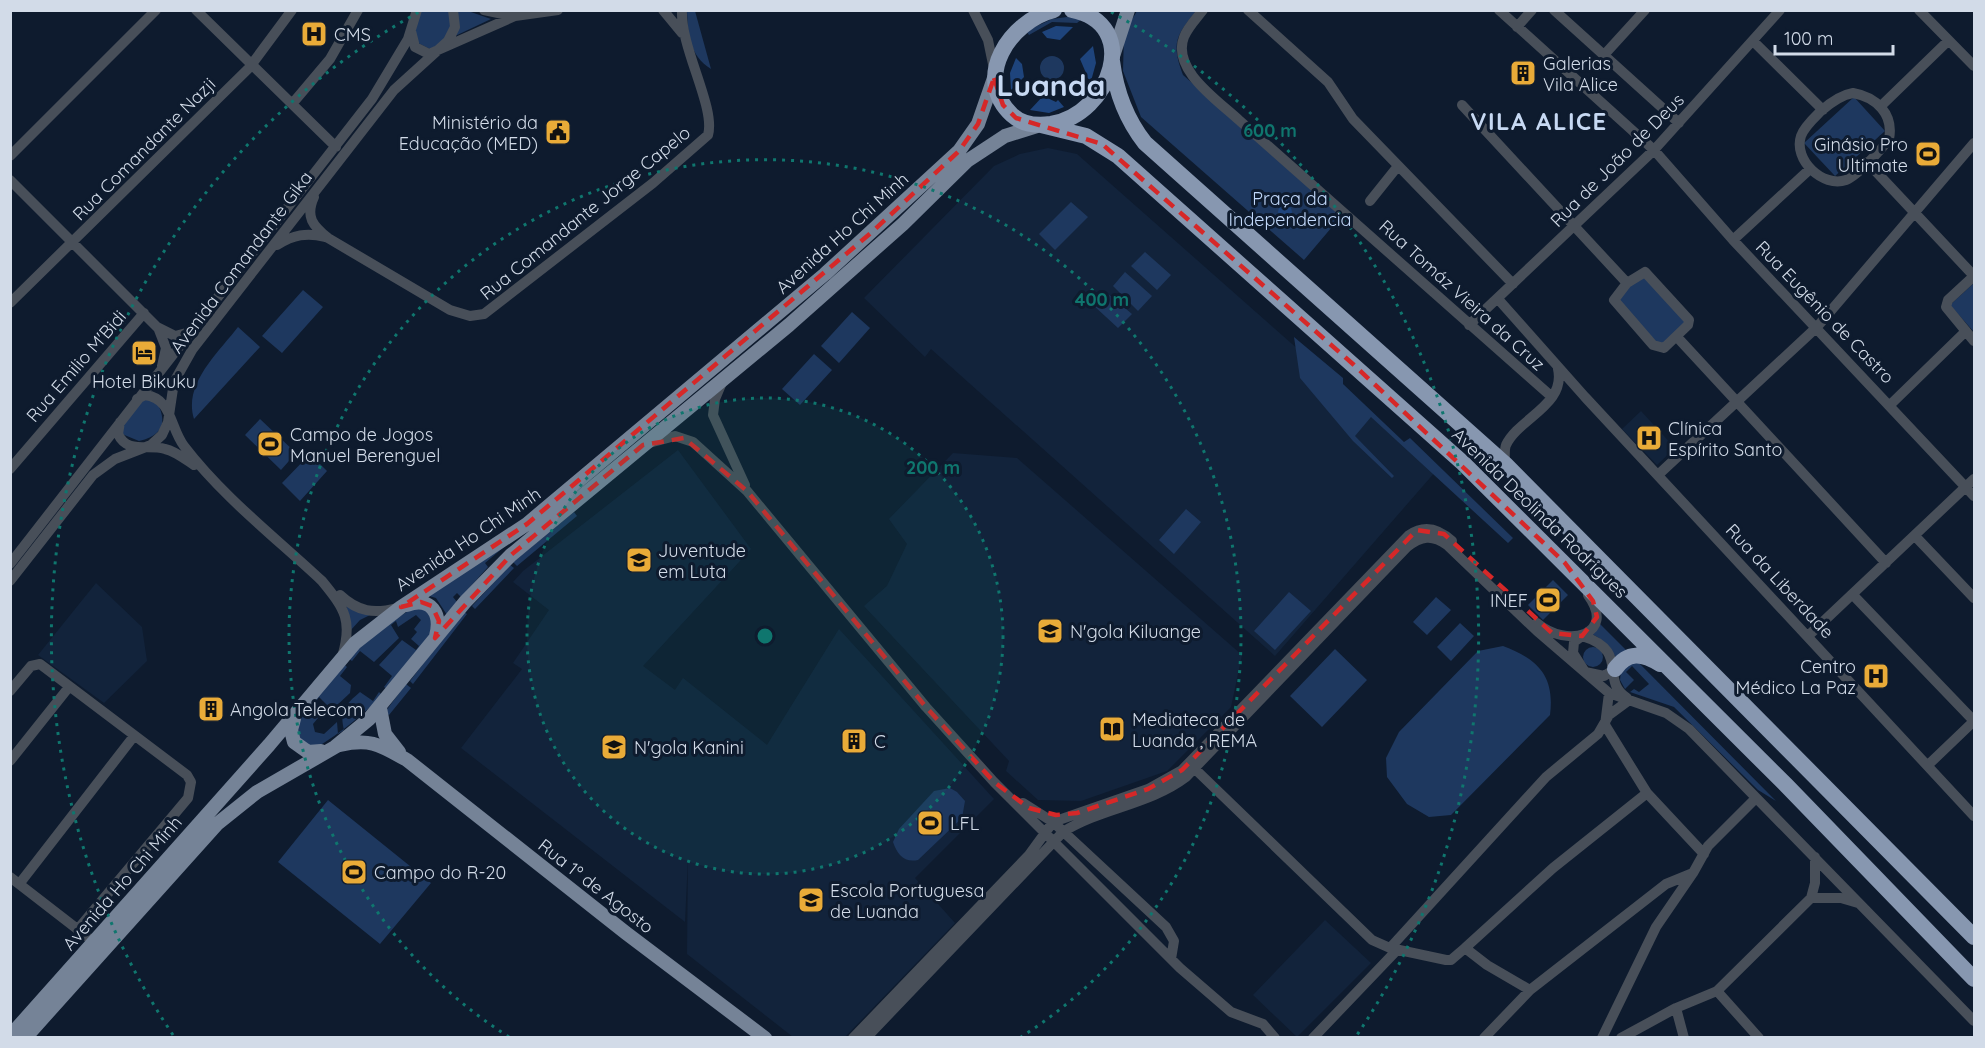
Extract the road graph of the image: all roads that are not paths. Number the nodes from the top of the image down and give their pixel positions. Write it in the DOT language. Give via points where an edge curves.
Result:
graph roads {
  1 [pos="156,10"];
  2 [pos="196,10"];
  3 [pos="292,10"];
  4 [pos="358,10"];
  5 [pos="417,10"];
  6 [pos="453,10"];
  7 [pos="484,10"];
  8 [pos="558,10"];
  9 [pos="663,10"];
  10 [pos="682,10"];
  11 [pos="973,10"];
  12 [pos="1054,10"];
  13 [pos="1072,10"];
  14 [pos="1128,10"];
  15 [pos="1203,10"];
  16 [pos="1248,10"];
  17 [pos="1532,10"];
  18 [pos="1554,10"];
  19 [pos="1646,10"];
  20 [pos="1780,10"];
  21 [pos="1919,10"];
  22 [pos="1501,11"];
  23 [pos="515,16"];
  24 [pos="1517,27"];
  25 [pos="411,30"];
  26 [pos="684,37"];
  27 [pos="1948,40"];
  28 [pos="1753,41"];
  29 [pos="440,51"];
  30 [pos="1604,55"];
  31 [pos="1112,61"];
  32 [pos="251,64"];
  33 [pos="1974,66"];
  34 [pos="994,78"];
  35 [pos="292,104"];
  36 [pos="1462,105"];
  37 [pos="1881,106"];
  38 [pos="1823,110"];
  39 [pos="1679,123"];
  40 [pos="1041,125"];
  41 [pos="1974,143"];
  42 [pos="336,147"];
  43 [pos="1654,150"];
  44 [pos="10,156"];
  45 [pos="1867,162"];
  46 [pos="1398,166"];
  47 [pos="1810,170"];
  48 [pos="10,180"];
  49 [pos="318,189"];
  50 [pos="1370,201"];
  51 [pos="1916,211"];
  52 [pos="1575,227"];
  53 [pos="328,238"];
  54 [pos="1733,240"];
  55 [pos="73,243"];
  56 [pos="266,255"];
  57 [pos="1974,276"];
  58 [pos="1513,284"];
  59 [pos="1627,284"];
  60 [pos="1498,299"];
  61 [pos="10,303"];
  62 [pos="144,313"];
  63 [pos="1469,325"];
  64 [pos="158,327"];
  65 [pos="1817,327"];
  66 [pos="194,331"];
  67 [pos="1966,331"];
  68 [pos="1677,337"];
  69 [pos="1974,341"];
  70 [pos="1558,368"];
  71 [pos="159,373"];
  72 [pos="723,379"];
  73 [pos="1554,394"];
  74 [pos="1585,397"];
  75 [pos="136,399"];
  76 [pos="1736,401"];
  77 [pos="1891,404"];
  78 [pos="170,417"];
  79 [pos="121,419"];
  80 [pos="643,445"];
  81 [pos="1506,445"];
  82 [pos="1486,447"];
  83 [pos="145,448"];
  84 [pos="1505,464"];
  85 [pos="10,469"];
  86 [pos="1659,474"];
  87 [pos="208,476"];
  88 [pos="1970,483"];
  89 [pos="747,490"];
  90 [pos="1974,496"];
  91 [pos="1915,536"];
  92 [pos="1565,563"];
  93 [pos="1886,563"];
  94 [pos="10,564"];
  95 [pos="10,581"];
  96 [pos="322,581"];
  97 [pos="1852,595"];
  98 [pos="1974,598"];
  99 [pos="400,607"];
  100 [pos="1582,636"];
  101 [pos="1808,636"];
  102 [pos="435,638"];
  103 [pos="342,657"];
  104 [pos="1615,669"];
  105 [pos="1585,672"];
  106 [pos="1678,677"];
  107 [pos="69,687"];
  108 [pos="10,691"];
  109 [pos="1609,693"];
  110 [pos="1633,702"];
  111 [pos="380,708"];
  112 [pos="299,710"];
  113 [pos="1974,721"];
  114 [pos="1605,726"];
  115 [pos="134,736"];
  116 [pos="334,747"];
  117 [pos="10,760"];
  118 [pos="407,760"];
  119 [pos="1928,765"];
  120 [pos="1195,769"];
  121 [pos="994,782"];
  122 [pos="1647,793"];
  123 [pos="1756,798"];
  124 [pos="1029,808"];
  125 [pos="1077,813"];
  126 [pos="1974,816"];
  127 [pos="1053,822"];
  128 [pos="1044,832"];
  129 [pos="1063,832"];
  130 [pos="1054,841"];
  131 [pos="1704,854"];
  132 [pos="1815,857"];
  133 [pos="1693,873"];
  134 [pos="15,880"];
  135 [pos="1811,898"];
  136 [pos="1859,904"];
  137 [pos="78,929"];
  138 [pos="1974,937"];
  139 [pos="94,942"];
  140 [pos="1465,948"];
  141 [pos="1393,949"];
  142 [pos="1171,959"];
  143 [pos="1974,979"];
  144 [pos="1530,990"];
  145 [pos="1718,992"];
  146 [pos="1676,1008"];
  147 [pos="1974,1022"];
  148 [pos="10,1036"];
  149 [pos="1625,1036"];
  150 [pos="25,1038"];
  151 [pos="765,1038"];
  152 [pos="853,1038"];
  153 [pos="866,1038"];
  154 [pos="1275,1038"];
  155 [pos="1313,1038"];
  156 [pos="1484,1038"];
  157 [pos="1602,1038"];
  158 [pos="1684,1038"];
  159 [pos="1759,1038"];
  1 -- 44 [label="street"];
  2 -- 32 [label="street"];
  3 -- 32 [label="street, Rua Comandante Nazji"];
  4 -- 35 [label="street" via="330,59"];
  5 -- 25 [label="street, Avenida Comandante Gika"];
  6 -- 29 [label="street, Avenida Comandante Gika" via="455,27"];
  7 -- 23 [label="street"];
  8 -- 23 [label="street"];
  9 -- 26 [label="street, Rua Comandante Jorge Capelo"];
  10 -- 26 [label="street, Rua Comandante Jorge Capelo"];
  11 -- 34 [label="street" via="990,47"];
  12 -- 34 [label="highway" via="1032,18 1009,39"];
  13 -- 31 [label="highway, Avenida Deolinda Rodrigues" via="1099,23 1109,40"];
  14 -- 31 [label="main road"];
  15 -- 63 [label="street, Rua Tomáz Vieira da Cruz" via="1186,31 1181,45 1192,75"];
  16 -- 46 [label="street" via="1323,78 1353,119"];
  17 -- 24 [label="street"];
  18 -- 30 [label="street"];
  19 -- 30 [label="street"];
  20 -- 28 [label="street, Rua de João de Deus"];
  21 -- 27 [label="street"];
  22 -- 24 [label="street, Rua Eugênio de Castro"];
  23 -- 29 [label="street" via="471,33"];
  24 -- 43 [label="street, Rua Eugênio de Castro"];
  25 -- 29 [label="street" via="411,40 421,52"];
  25 -- 42 [label="street, Avenida Comandante Gika" via="384,81"];
  26 -- 53 [label="street, Rua Comandante Jorge Capelo" via="708,116 708,135 653,183 484,314 470,316 450,309"];
  27 -- 33 [label="street"];
  27 -- 37 [label="street"];
  28 -- 38 [label="street"];
  28 -- 39 [label="street, Rua de João de Deus"];
  29 -- 49 [label="street, Avenida Comandante Gika" via="394,90"];
  30 -- 39 [label="street"];
  31 -- 40 [label="highway" via="1105,85 1089,106 1072,118"];
  31 -- 82 [label="highway, Avenida Deolinda Rodrigues" via="1124,109 1145,143"];
  32 -- 35 [label="street"];
  32 -- 55 [label="street, Rua Comandante Nazji"];
  34 -- 40 [label="highway, Avenida Deolinda Rodrigues" via="1011,114 1026,124"];
  34 -- 99 [label="main road, Avenida Ho Chi Minh" via="978,124 959,151 872,232 527,524"];
  35 -- 42 [label="street"];
  36 -- 52 [label="street"];
  37 -- 38 [label="street" via="1853,93"];
  37 -- 45 [label="street" via="1888,118 1889,139"];
  38 -- 47 [label="street" via="1801,136 1801,149"];
  39 -- 43 [label="street, Rua de João de Deus"];
  40 -- 72 [label="main road, Avenida Ho Chi Minh" via="1005,136 967,161 869,255"];
  40 -- 92 [label="highway, Avenida Deolinda Rodrigues" via="1086,136 1118,156 1463,463"];
  41 -- 51 [label="street"];
  42 -- 66 [label="street, Avenida Comandante Gika"];
  43 -- 52 [label="street, Rua de João de Deus"];
  43 -- 54 [label="street, Rua Eugênio de Castro"];
  45 -- 47 [label="street" via="1851,177 1839,181"];
  45 -- 51 [label="street"];
  46 -- 50 [label="street"];
  46 -- 58 [label="street"];
  47 -- 54 [label="street"];
  48 -- 55 [label="street"];
  49 -- 53 [label="street, Rua Comandante Jorge Capelo" via="310,219"];
  49 -- 56 [label="street, Avenida Comandante Gika"];
  51 -- 57 [label="street"];
  51 -- 65 [label="street"];
  52 -- 58 [label="street, Rua de João de Deus"];
  52 -- 59 [label="street"];
  53 -- 56 [label="street, Rua Comandante Jorge Capelo" via="298,235"];
  54 -- 65 [label="street, Rua Eugênio de Castro"];
  55 -- 61 [label="street, Rua Comandante Nazji"];
  55 -- 62 [label="street"];
  56 -- 78 [label="street, Avenida Comandante Gika" via="192,350 174,382"];
  57 -- 67 [label="street" via="1947,303 1947,310"];
  58 -- 60 [label="street, Rua de João de Deus"];
  59 -- 68 [label="street" via="1645,272 1651,275 1687,316 1688,326"];
  59 -- 68 [label="street" via="1615,296 1615,304 1653,345 1664,348"];
  60 -- 63 [label="street, Rua de João de Deus"];
  60 -- 70 [label="street, Rua da Liberdade"];
  62 -- 64 [label="street"];
  62 -- 85 [label="street, Rua Emilio M'Bidi"];
  63 -- 73 [label="street, Rua Tomáz Vieira da Cruz"];
  64 -- 66 [label="street" via="175,336"];
  64 -- 71 [label="street" via="166,348"];
  65 -- 76 [label="street"];
  65 -- 77 [label="street, Rua Eugênio de Castro"];
  66 -- 71 [label="street, Avenida Comandante Gika"];
  67 -- 69 [label="street"];
  67 -- 77 [label="street"];
  68 -- 76 [label="street"];
  70 -- 73 [label="street" via="1560,380"];
  70 -- 74 [label="street, Rua da Liberdade"];
  71 -- 75 [label="street, Avenida Comandante Gika"];
  72 -- 80 [label="main road, Avenida Ho Chi Minh"];
  72 -- 89 [label="street" via="714,404 714,420"];
  73 -- 74 [label="street" via="1570,390"];
  73 -- 81 [label="street"];
  74 -- 86 [label="street, Rua da Liberdade"];
  75 -- 78 [label="street" via="145,395 155,397"];
  75 -- 79 [label="street, Avenida Comandante Gika"];
  76 -- 86 [label="street"];
  76 -- 93 [label="street"];
  77 -- 88 [label="street, Rua Eugênio de Castro"];
  78 -- 83 [label="street, Avenida Comandante Gika" via="162,435"];
  78 -- 87 [label="street" via="180,442"];
  79 -- 83 [label="street" via="120,439"];
  79 -- 94 [label="street, Avenida Comandante Gika"];
  80 -- 89 [label="street" via="675,436 693,442"];
  80 -- 102 [label="main road, Avenida Ho Chi Minh" via="511,555"];
  81 -- 82 [label="street"];
  81 -- 84 [label="street"];
  82 -- 84 [label="highway, Avenida Deolinda Rodrigues"];
  83 -- 87 [label="street" via="167,449"];
  83 -- 95 [label="street, Avenida Comandante Gika" via="130,451 93,475"];
  84 -- 138 [label="highway, Avenida Deolinda Rodrigues"];
  86 -- 101 [label="street, Rua da Liberdade"];
  87 -- 96 [label="street"];
  88 -- 90 [label="street, Rua Eugênio de Castro"];
  88 -- 91 [label="street"];
  89 -- 121 [label="street" via="918,698"];
  91 -- 93 [label="street"];
  91 -- 98 [label="street"];
  92 -- 100 [label="street" via="1596,609 1595,623"];
  92 -- 106 [label="highway, Avenida Deolinda Rodrigues"];
  93 -- 97 [label="street"];
  96 -- 99 [label="street" via="363,611"];
  96 -- 103 [label="street" via="342,606 346,618 349,631"];
  97 -- 101 [label="street"];
  97 -- 113 [label="street"];
  99 -- 102 [label="main road" via="421,602 432,606 439,621"];
  99 -- 103 [label="main road, Avenida Ho Chi Minh"];
  100 -- 104 [label="street" via="1603,647"];
  100 -- 105 [label="street" via="1574,642 1573,653"];
  100 -- 125 [label="street" via="1562,637 1541,627 1449,538 1433,529 1417,530 1182,770 1148,789"];
  101 -- 119 [label="street, Rua da Liberdade"];
  102 -- 111 [label="main road, Avenida Ho Chi Minh"];
  103 -- 112 [label="main road, Avenida Ho Chi Minh"];
  104 -- 105 [label="street" via="1605,676"];
  104 -- 106 [label="highway" via="1629,656 1639,655"];
  104 -- 110 [label="street" via="1616,688"];
  105 -- 109 [label="street"];
  105 -- 120 [label="street" via="1447,545 1433,538 1420,538 1407,547"];
  106 -- 143 [label="highway, Avenida Deolinda Rodrigues"];
  107 -- 108 [label="street" via="37,663"];
  107 -- 115 [label="street"];
  107 -- 117 [label="street"];
  109 -- 110 [label="street"];
  109 -- 114 [label="street"];
  110 -- 114 [label="street" via="1609,715"];
  110 -- 123 [label="street" via="1677,719"];
  111 -- 116 [label="main road, Avenida Ho Chi Minh"];
  111 -- 118 [label="main road" via="385,734"];
  112 -- 116 [label="main road" via="291,730 297,746 308,753"];
  112 -- 139 [label="main road, Avenida Ho Chi Minh"];
  113 -- 119 [label="street"];
  114 -- 122 [label="street"];
  114 -- 141 [label="street" via="1546,777"];
  115 -- 134 [label="street"];
  115 -- 137 [label="street" via="187,775 191,789 188,798"];
  116 -- 118 [label="main road" via="365,741"];
  116 -- 150 [label="main road, Avenida Ho Chi Minh" via="257,792 218,824"];
  118 -- 151 [label="main road, Rua 1º de Agosto"];
  119 -- 126 [label="street, Rua da Liberdade"];
  120 -- 129 [label="street" via="1164,791 1086,819"];
  120 -- 141 [label="street" via="1372,940"];
  121 -- 124 [label="street"];
  121 -- 128 [label="street"];
  122 -- 131 [label="street"];
  122 -- 140 [label="street" via="1553,868"];
  123 -- 131 [label="street"];
  123 -- 132 [label="street"];
  124 -- 125 [label="street" via="1056,815"];
  124 -- 127 [label="street"];
  125 -- 127 [label="street"];
  127 -- 128 [label="street"];
  127 -- 129 [label="street"];
  128 -- 130 [label="street"];
  128 -- 152 [label="street" via="1029,855"];
  129 -- 130 [label="street"];
  129 -- 142 [label="street" via="1172,934"];
  130 -- 142 [label="street"];
  130 -- 153 [label="street"];
  131 -- 133 [label="street"];
  132 -- 135 [label="street"];
  132 -- 136 [label="street"];
  133 -- 144 [label="street" via="1666,884"];
  133 -- 157 [label="street" via="1656,927"];
  134 -- 137 [label="street"];
  135 -- 136 [label="street" via="1834,897"];
  135 -- 145 [label="street"];
  136 -- 147 [label="street"];
  137 -- 139 [label="street"];
  139 -- 148 [label="main road, Avenida Ho Chi Minh"];
  140 -- 141 [label="street" via="1451,960"];
  140 -- 144 [label="street"];
  141 -- 155 [label="street"];
  142 -- 154 [label="street" via="1231,1012 1263,1024"];
  144 -- 156 [label="street"];
  145 -- 146 [label="street"];
  145 -- 159 [label="street"];
  146 -- 149 [label="street"];
  146 -- 158 [label="street"];
}
